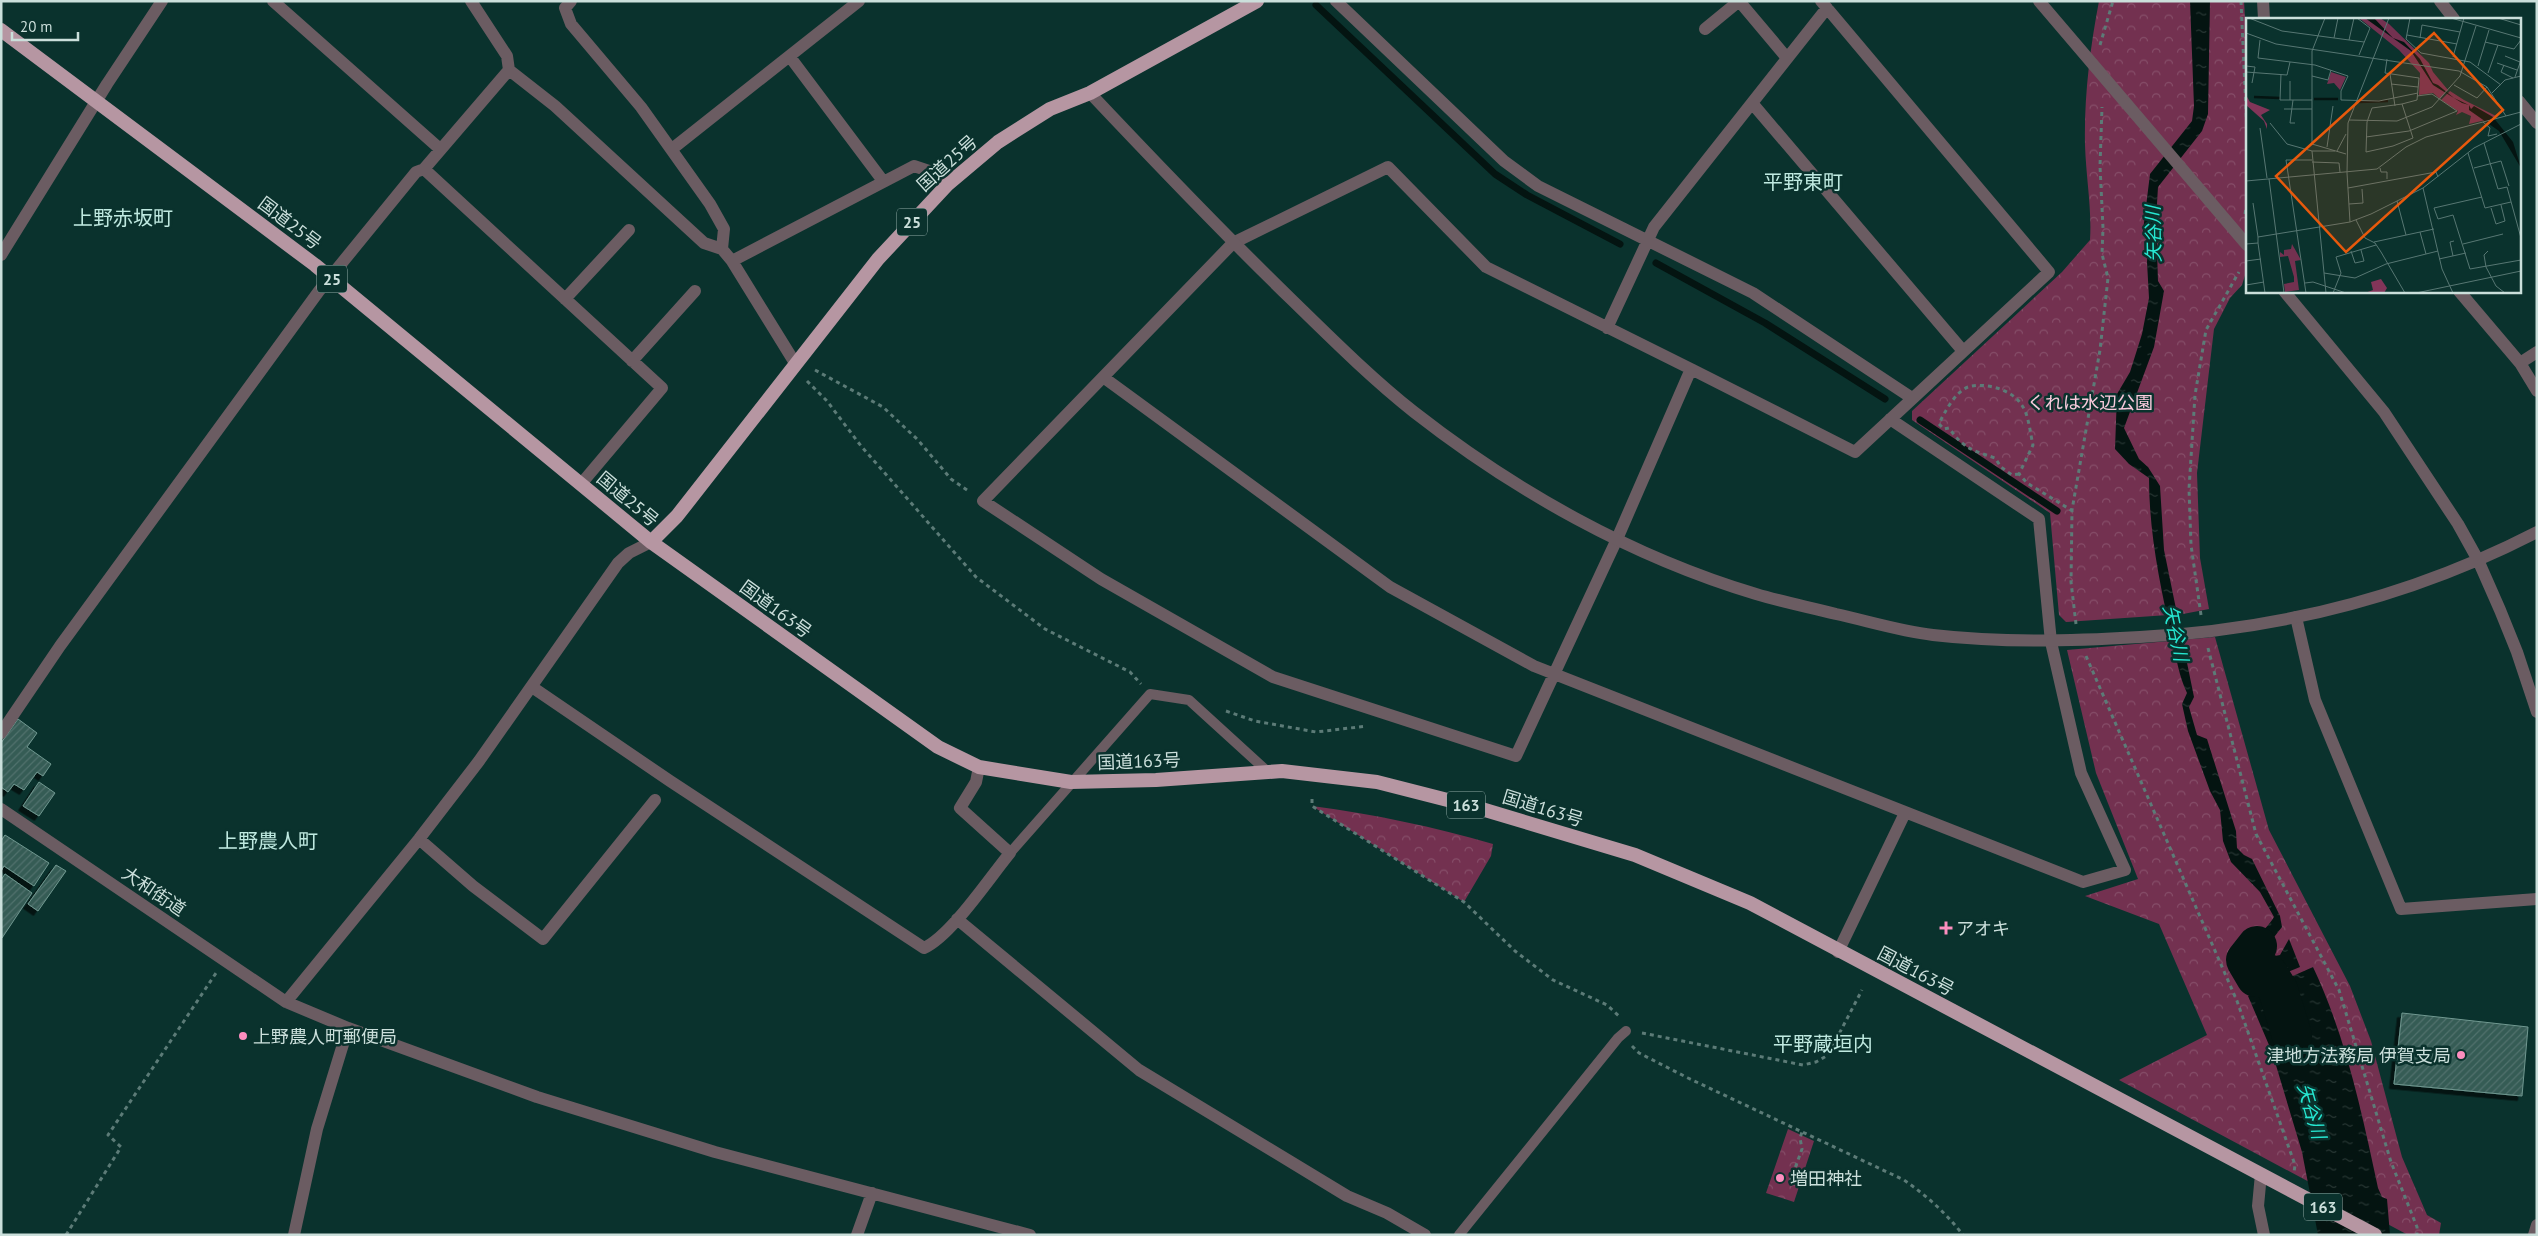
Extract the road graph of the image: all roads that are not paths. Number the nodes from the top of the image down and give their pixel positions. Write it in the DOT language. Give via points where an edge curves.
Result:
graph roads {
  1 [pos="162,1"];
  2 [pos="273,1"];
  3 [pos="472,1"];
  4 [pos="571,1"];
  5 [pos="859,1"];
  6 [pos="1257,1"];
  7 [pos="1336,1"];
  8 [pos="1739,1"];
  9 [pos="2039,1"];
  10 [pos="2263,1"];
  11 [pos="2440,1"];
  12 [pos="1824,5"];
  13 [pos="2264,18"];
  14 [pos="2453,18"];
  15 [pos="1705,29"];
  16 [pos="1,30"];
  17 [pos="790,56"];
  18 [pos="1787,58"];
  19 [pos="509,70"];
  20 [pos="1090,93"];
  21 [pos="97,100"];
  22 [pos="2520,102"];
  23 [pos="1752,103"];
  24 [pos="2537,123"];
  25 [pos="440,149"];
  26 [pos="672,149"];
  27 [pos="424,169"];
  28 [pos="883,180"];
  29 [pos="947,185"];
  30 [pos="629,230"];
  31 [pos="1646,241"];
  32 [pos="1234,243"];
  33 [pos="2246,244"];
  34 [pos="722,249"];
  35 [pos="1,255"];
  36 [pos="732,261"];
  37 [pos="330,277"];
  38 [pos="695,291"];
  39 [pos="2285,292"];
  40 [pos="2460,292"];
  41 [pos="565,299"];
  42 [pos="1607,328"];
  43 [pos="1963,351"];
  44 [pos="2537,352"];
  45 [pos="632,361"];
  46 [pos="795,363"];
  47 [pos="2520,364"];
  48 [pos="1691,369"];
  49 [pos="1103,377"];
  50 [pos="2537,391"];
  51 [pos="1912,398"];
  52 [pos="1890,419"];
  53 [pos="581,484"];
  54 [pos="2537,532"];
  55 [pos="1617,539"];
  56 [pos="652,542"];
  57 [pos="2478,560"];
  58 [pos="2296,618"];
  59 [pos="2051,642"];
  60 [pos="1555,674"];
  61 [pos="532,687"];
  62 [pos="2537,712"];
  63 [pos="1,733"];
  64 [pos="979,767"];
  65 [pos="1268,772"];
  66 [pos="1072,782"];
  67 [pos="655,800"];
  68 [pos="1,809"];
  69 [pos="1905,813"];
  70 [pos="419,839"];
  71 [pos="1010,853"];
  72 [pos="2537,899"];
  73 [pos="957,919"];
  74 [pos="1838,952"];
  75 [pos="286,1002"];
  76 [pos="348,1028"];
  77 [pos="1626,1032"];
  78 [pos="2265,1176"];
  79 [pos="872,1193"];
  80 [pos="2537,1225"];
  81 [pos="294,1235"];
  82 [pos="858,1235"];
  83 [pos="1030,1235"];
  84 [pos="1425,1235"];
  85 [pos="1459,1235"];
  86 [pos="2264,1235"];
  87 [pos="2376,1235"];
  88 [pos="2534,1235"];
  1 -- 21 [label="street"];
  2 -- 25 [label="street"];
  3 -- 19 [label="street" via="507,56"];
  4 -- 26 [label="street" via="565,8 571,24"];
  5 -- 17 [label="street"];
  6 -- 20 [label="highway, 国道25号 / 25"];
  7 -- 31 [label="street" via="1504,161 1538,186"];
  8 -- 15 [label="street"];
  8 -- 18 [label="street"];
  9 -- 33 [label="street"];
  10 -- 13 [label="street"];
  11 -- 14 [label="street"];
  12 -- 18 [label="street"];
  12 -- 43 [label="street" via="2049,272"];
  16 -- 21 [label="highway, 国道25号 / 25"];
  17 -- 26 [label="street"];
  17 -- 28 [label="street"];
  18 -- 23 [label="street"];
  19 -- 25 [label="street"];
  19 -- 34 [label="street" via="555,106 704,243"];
  20 -- 29 [label="highway, 国道25号 / 25" via="1050,109 998,142"];
  20 -- 32 [label="street"];
  21 -- 35 [label="street"];
  21 -- 37 [label="highway, 国道25号 / 25"];
  22 -- 24 [label="street"];
  23 -- 31 [label="street"];
  23 -- 43 [label="street"];
  25 -- 27 [label="street"];
  26 -- 34 [label="street" via="724,229"];
  27 -- 37 [label="street" via="416,172"];
  27 -- 41 [label="street"];
  28 -- 29 [label="street" via="914,166 932,172"];
  28 -- 36 [label="street"];
  29 -- 46 [label="highway, 国道25号 / 25" via="878,259"];
  30 -- 41 [label="street"];
  31 -- 42 [label="street"];
  31 -- 51 [label="street" via="1753,293"];
  32 -- 42 [label="street" via="1388,167 1486,267"];
  32 -- 49 [label="street"];
  32 -- 55 [label="street" via="1324,331 1415,413 1540,498"];
  34 -- 36 [label="street"];
  36 -- 46 [label="street"];
  37 -- 53 [label="highway, 国道25号 / 25"];
  37 -- 63 [label="street" via="60,646"];
  38 -- 45 [label="street"];
  39 -- 57 [label="street" via="2384,412"];
  40 -- 47 [label="street"];
  41 -- 45 [label="street"];
  42 -- 48 [label="street"];
  43 -- 51 [label="street"];
  44 -- 47 [label="street"];
  45 -- 53 [label="street" via="662,388"];
  46 -- 56 [label="highway, 国道25号 / 25" via="677,516"];
  47 -- 50 [label="street"];
  48 -- 52 [label="street" via="1855,452"];
  48 -- 55 [label="street"];
  49 -- 60 [label="street" via="1390,587 1534,666"];
  49 -- 60 [label="street" via="983,500 1101,579 1273,677 1516,756"];
  51 -- 52 [label="street"];
  52 -- 59 [label="street" via="2039,519"];
  53 -- 56 [label="highway, 国道25号 / 25"];
  54 -- 57 [label="street"];
  55 -- 59 [label="street" via="1703,576 1757,594 1897,628 1934,635"];
  55 -- 60 [label="street"];
  56 -- 61 [label="street" via="629,552 618,563"];
  56 -- 64 [label="highway, 国道163号 / 163" via="894,717 938,746"];
  57 -- 58 [label="street" via="2384,595"];
  57 -- 62 [label="street" via="2517,652"];
  58 -- 59 [label="street" via="2194,634"];
  58 -- 72 [label="street" via="2316,700 2401,909"];
  59 -- 69 [label="street" via="2081,772 2124,870 2083,882"];
  60 -- 69 [label="street"];
  61 -- 70 [label="street"];
  61 -- 73 [label="street" via="924,948 934,944"];
  64 -- 66 [label="highway, 国道163号 / 163"];
  64 -- 71 [label="street" via="976,782 960,808"];
  65 -- 66 [label="highway, 国道163号 / 163"];
  65 -- 66 [label="lane" via="1189,700 1150,694"];
  65 -- 74 [label="highway, 国道163号 / 163" via="1377,782 1475,807 1635,855 1750,903"];
  66 -- 71 [label="lane"];
  67 -- 70 [label="street" via="543,939 473,886"];
  68 -- 75 [label="street, 大和街道"];
  69 -- 74 [label="street"];
  70 -- 75 [label="street"];
  71 -- 73 [label="street"];
  73 -- 84 [label="street" via="1139,1070 1347,1196 1387,1213"];
  74 -- 78 [label="highway, 国道163号 / 163"];
  75 -- 76 [label="street, 大和街道"];
  76 -- 79 [label="street, 大和街道" via="537,1097 715,1152"];
  76 -- 81 [label="street" via="317,1129"];
  77 -- 85 [label="lane"];
  78 -- 86 [label="street" via="2258,1206"];
  78 -- 87 [label="highway, 国道163号 / 163"];
  79 -- 82 [label="street"];
  79 -- 83 [label="street, 大和街道"];
  80 -- 88 [label="street"];
}
